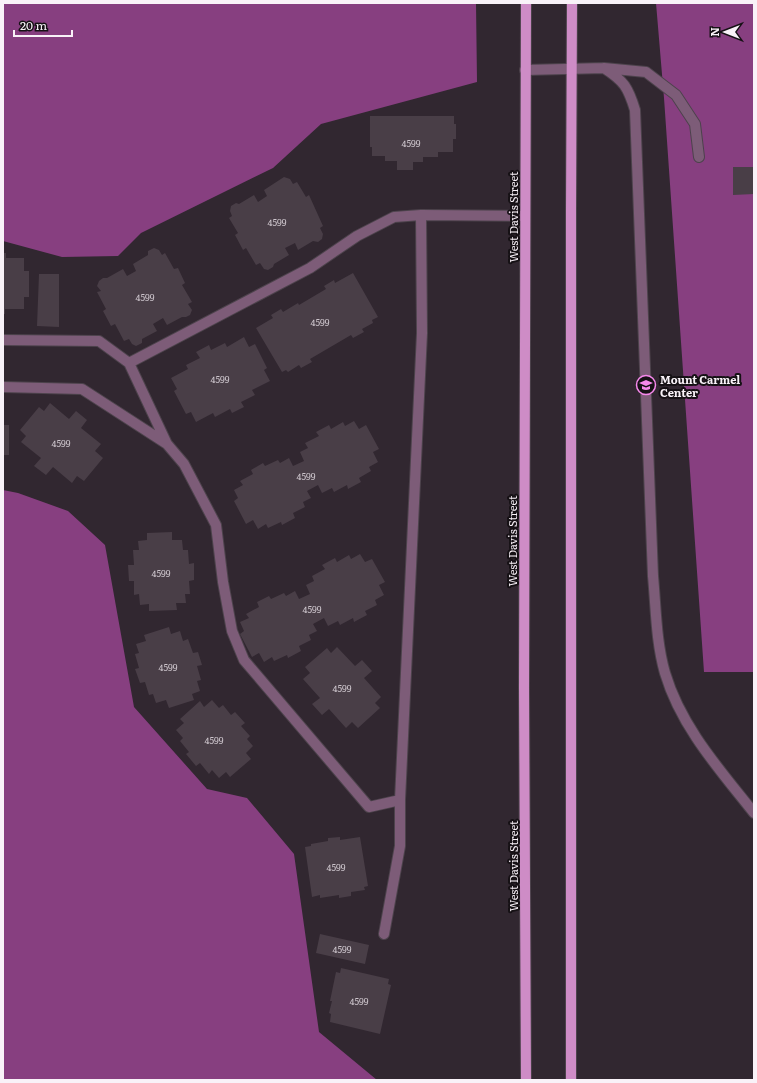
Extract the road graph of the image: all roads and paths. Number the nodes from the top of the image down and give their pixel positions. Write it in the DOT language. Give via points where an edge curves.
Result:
graph roads {
  1 [pos="526,3"];
  2 [pos="572,3"];
  3 [pos="572,68"];
  4 [pos="604,68"];
  5 [pos="525,70"];
  6 [pos="699,157"];
  7 [pos="421,215"];
  8 [pos="525,216"];
  9 [pos="3,340"];
  10 [pos="129,363"];
  11 [pos="3,387"];
  12 [pos="167,444"];
  13 [pos="400,800"];
  14 [pos="754,813"];
  15 [pos="384,934"];
  16 [pos="526,1080"];
  17 [pos="571,1080"];
  1 -- 5 [label="main road, West Davis Street"];
  2 -- 3 [label="main road"];
  3 -- 4 [label="lane"];
  3 -- 5 [label="lane"];
  3 -- 17 [label="main road"];
  4 -- 6 [label="lane" via="646,72 676,95 695,124"];
  4 -- 14 [label="lane" via="617,76 628,90 635,110 653,576 665,673 690,729"];
  5 -- 8 [label="main road, West Davis Street"];
  7 -- 8 [label="lane"];
  7 -- 10 [label="lane" via="394,217 357,236 310,268"];
  7 -- 13 [label="lane" via="422,333"];
  8 -- 16 [label="main road, West Davis Street"];
  9 -- 10 [label="lane" via="99,342"];
  10 -- 12 [label="lane"];
  11 -- 12 [label="lane" via="82,390"];
  12 -- 13 [label="lane" via="184,464 216,525 232,631 244,660 369,807"];
  13 -- 15 [label="lane" via="400,846"];
}
